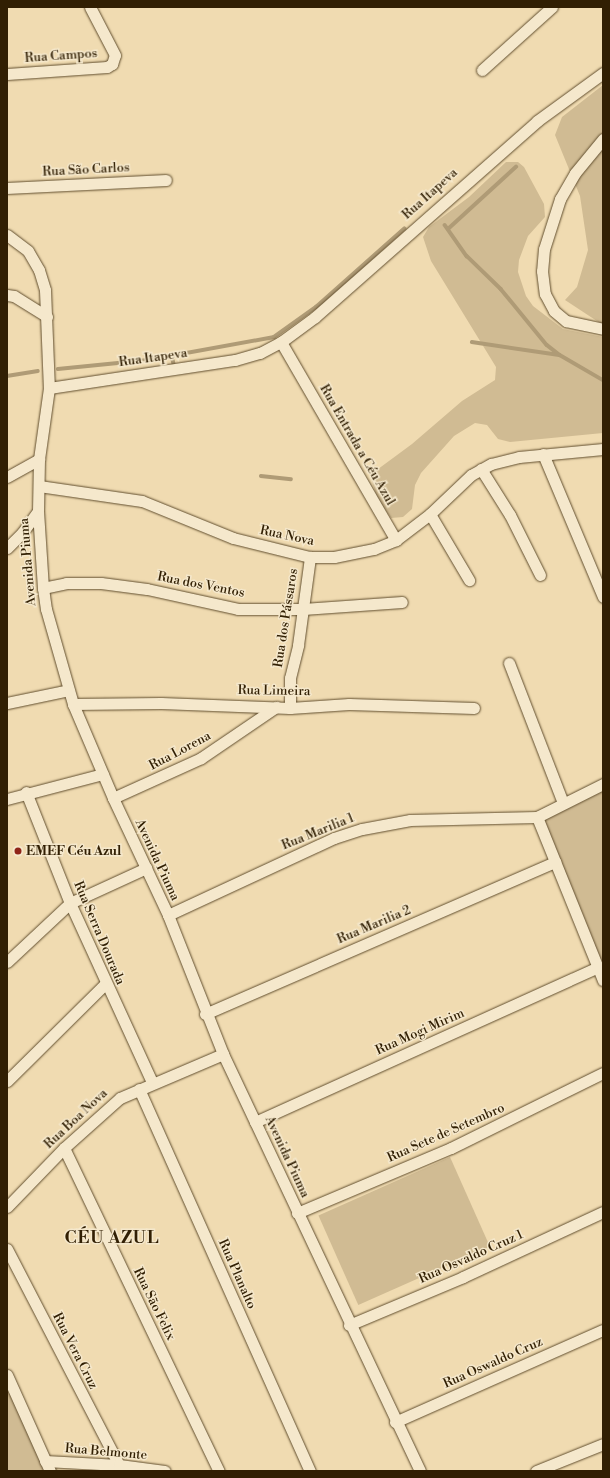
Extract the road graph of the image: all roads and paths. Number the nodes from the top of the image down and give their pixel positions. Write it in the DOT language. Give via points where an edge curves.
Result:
graph roads {
  1 [pos="90,7"];
  2 [pos="546,9"];
  3 [pos="482,70"];
  4 [pos="603,73"];
  5 [pos="7,74"];
  6 [pos="603,139"];
  7 [pos="166,180"];
  8 [pos="7,188"];
  9 [pos="7,235"];
  10 [pos="7,295"];
  11 [pos="47,317"];
  12 [pos="603,329"];
  13 [pos="281,342"];
  14 [pos="49,388"];
  15 [pos="603,449"];
  16 [pos="543,454"];
  17 [pos="39,459"];
  18 [pos="481,469"];
  19 [pos="7,477"];
  20 [pos="39,486"];
  21 [pos="38,511"];
  22 [pos="430,514"];
  23 [pos="396,540"];
  24 [pos="7,548"];
  25 [pos="310,557"];
  26 [pos="540,575"];
  27 [pos="469,580"];
  28 [pos="43,588"];
  29 [pos="603,597"];
  30 [pos="402,602"];
  31 [pos="303,609"];
  32 [pos="509,663"];
  33 [pos="69,690"];
  34 [pos="7,703"];
  35 [pos="73,704"];
  36 [pos="276,707"];
  37 [pos="290,708"];
  38 [pos="474,708"];
  39 [pos="103,774"];
  40 [pos="602,787"];
  41 [pos="26,792"];
  42 [pos="113,798"];
  43 [pos="7,799"];
  44 [pos="563,803"];
  45 [pos="537,817"];
  46 [pos="555,862"];
  47 [pos="146,868"];
  48 [pos="70,903"];
  49 [pos="168,915"];
  50 [pos="7,962"];
  51 [pos="598,966"];
  52 [pos="603,980"];
  53 [pos="105,984"];
  54 [pos="205,1014"];
  55 [pos="222,1054"];
  56 [pos="603,1072"];
  57 [pos="7,1081"];
  58 [pos="152,1082"];
  59 [pos="139,1089"];
  60 [pos="255,1122"];
  61 [pos="64,1148"];
  62 [pos="7,1207"];
  63 [pos="603,1212"];
  64 [pos="297,1213"];
  65 [pos="7,1249"];
  66 [pos="349,1325"];
  67 [pos="603,1330"];
  68 [pos="7,1375"];
  69 [pos="395,1422"];
  70 [pos="603,1444"];
  71 [pos="119,1465"];
  72 [pos="47,1466"];
  73 [pos="165,1471"];
  74 [pos="219,1471"];
  75 [pos="310,1471"];
  76 [pos="420,1471"];
  77 [pos="536,1471"];
  1 -- 5 [label="street, Rua Campos" via="115,60 107,67"];
  2 -- 3 [label="street"];
  4 -- 13 [label="street, Rua Itapeva" via="537,121 315,317"];
  6 -- 12 [label="street" via="575,173 560,199 544,249 542,271 545,294 554,311 566,321"];
  7 -- 8 [label="street, Rua São Carlos"];
  9 -- 11 [label="street, Avenida Piuma" via="28,251 40,270"];
  10 -- 11 [label="street" via="14,296"];
  11 -- 14 [label="street, Avenida Piuma"];
  13 -- 14 [label="street, Rua Itapeva" via="260,353 235,360"];
  13 -- 23 [label="street, Rua Entrada a Céu Azul"];
  14 -- 17 [label="street, Avenida Piuma"];
  15 -- 16 [label="street, Rua Nova"];
  16 -- 18 [label="street, Rua Nova" via="519,457"];
  16 -- 29 [label="street"];
  17 -- 19 [label="street"];
  17 -- 20 [label="street, Avenida Piuma"];
  18 -- 22 [label="street, Rua Nova" via="459,484"];
  18 -- 26 [label="street" via="510,515"];
  20 -- 21 [label="street, Avenida Piuma"];
  20 -- 25 [label="street, Rua Nova" via="142,501 233,538"];
  21 -- 24 [label="street"];
  21 -- 28 [label="street, Avenida Piuma"];
  22 -- 23 [label="street, Rua Nova"];
  22 -- 27 [label="street"];
  23 -- 25 [label="street, Rua Nova" via="352,555"];
  25 -- 31 [label="street, Rua dos Pássaros"];
  28 -- 31 [label="street, Rua dos Ventos" via="66,583 101,583 148,589 238,609"];
  28 -- 33 [label="street, Avenida Piuma" via="46,609"];
  30 -- 31 [label="street, Rua dos Ventos"];
  31 -- 37 [label="street, Rua dos Pássaros" via="290,678"];
  32 -- 44 [label="street"];
  33 -- 34 [label="street"];
  33 -- 35 [label="street, Avenida Piuma"];
  35 -- 36 [label="street, Rua Limeira" via="161,703"];
  35 -- 39 [label="street, Avenida Piuma"];
  36 -- 37 [label="street, Rua Limeira"];
  36 -- 42 [label="street, Rua Lorena" via="201,758"];
  37 -- 38 [label="street, Rua Limeira" via="349,704"];
  39 -- 41 [label="street"];
  39 -- 42 [label="street, Avenida Piuma"];
  40 -- 44 [label="street"];
  41 -- 43 [label="street"];
  41 -- 48 [label="street, Rua Serra Dourada"];
  42 -- 47 [label="street, Avenida Piuma"];
  44 -- 45 [label="street"];
  45 -- 46 [label="street"];
  45 -- 49 [label="street, Rua Marilia 1" via="410,820 362,829 334,838"];
  46 -- 51 [label="street"];
  46 -- 54 [label="street, Rua Marilia 2"];
  47 -- 48 [label="street"];
  47 -- 49 [label="street, Avenida Piuma"];
  48 -- 50 [label="street"];
  48 -- 53 [label="street, Rua Serra Dourada"];
  49 -- 54 [label="street, Avenida Piuma"];
  51 -- 52 [label="street"];
  51 -- 60 [label="street, Rua Mogi Mirim"];
  53 -- 57 [label="street"];
  53 -- 58 [label="street, Rua Serra Dourada"];
  54 -- 55 [label="street, Avenida Piuma"];
  55 -- 58 [label="street, Rua Boa Nova"];
  55 -- 60 [label="street, Avenida Piuma"];
  56 -- 64 [label="street, Rua Sete de Setembro" via="451,1148"];
  58 -- 59 [label="street, Rua Boa Nova"];
  59 -- 61 [label="street, Rua Boa Nova" via="120,1098"];
  59 -- 75 [label="street, Rua Planalto"];
  60 -- 64 [label="street, Avenida Piuma"];
  61 -- 62 [label="street, Rua Boa Nova"];
  61 -- 74 [label="street, Rua São Felix"];
  63 -- 66 [label="street, Rua Osvaldo Cruz 1" via="463,1277"];
  64 -- 66 [label="street, Avenida Piuma"];
  65 -- 71 [label="street, Rua Vera Cruz"];
  66 -- 69 [label="street, Avenida Piuma"];
  67 -- 69 [label="street, Rua Oswaldo Cruz"];
  68 -- 72 [label="street"];
  69 -- 76 [label="street, Avenida Piuma"];
  70 -- 77 [label="street"];
  71 -- 72 [label="street, Rua Belmonte"];
  71 -- 73 [label="street, Rua Belmonte"];
}
